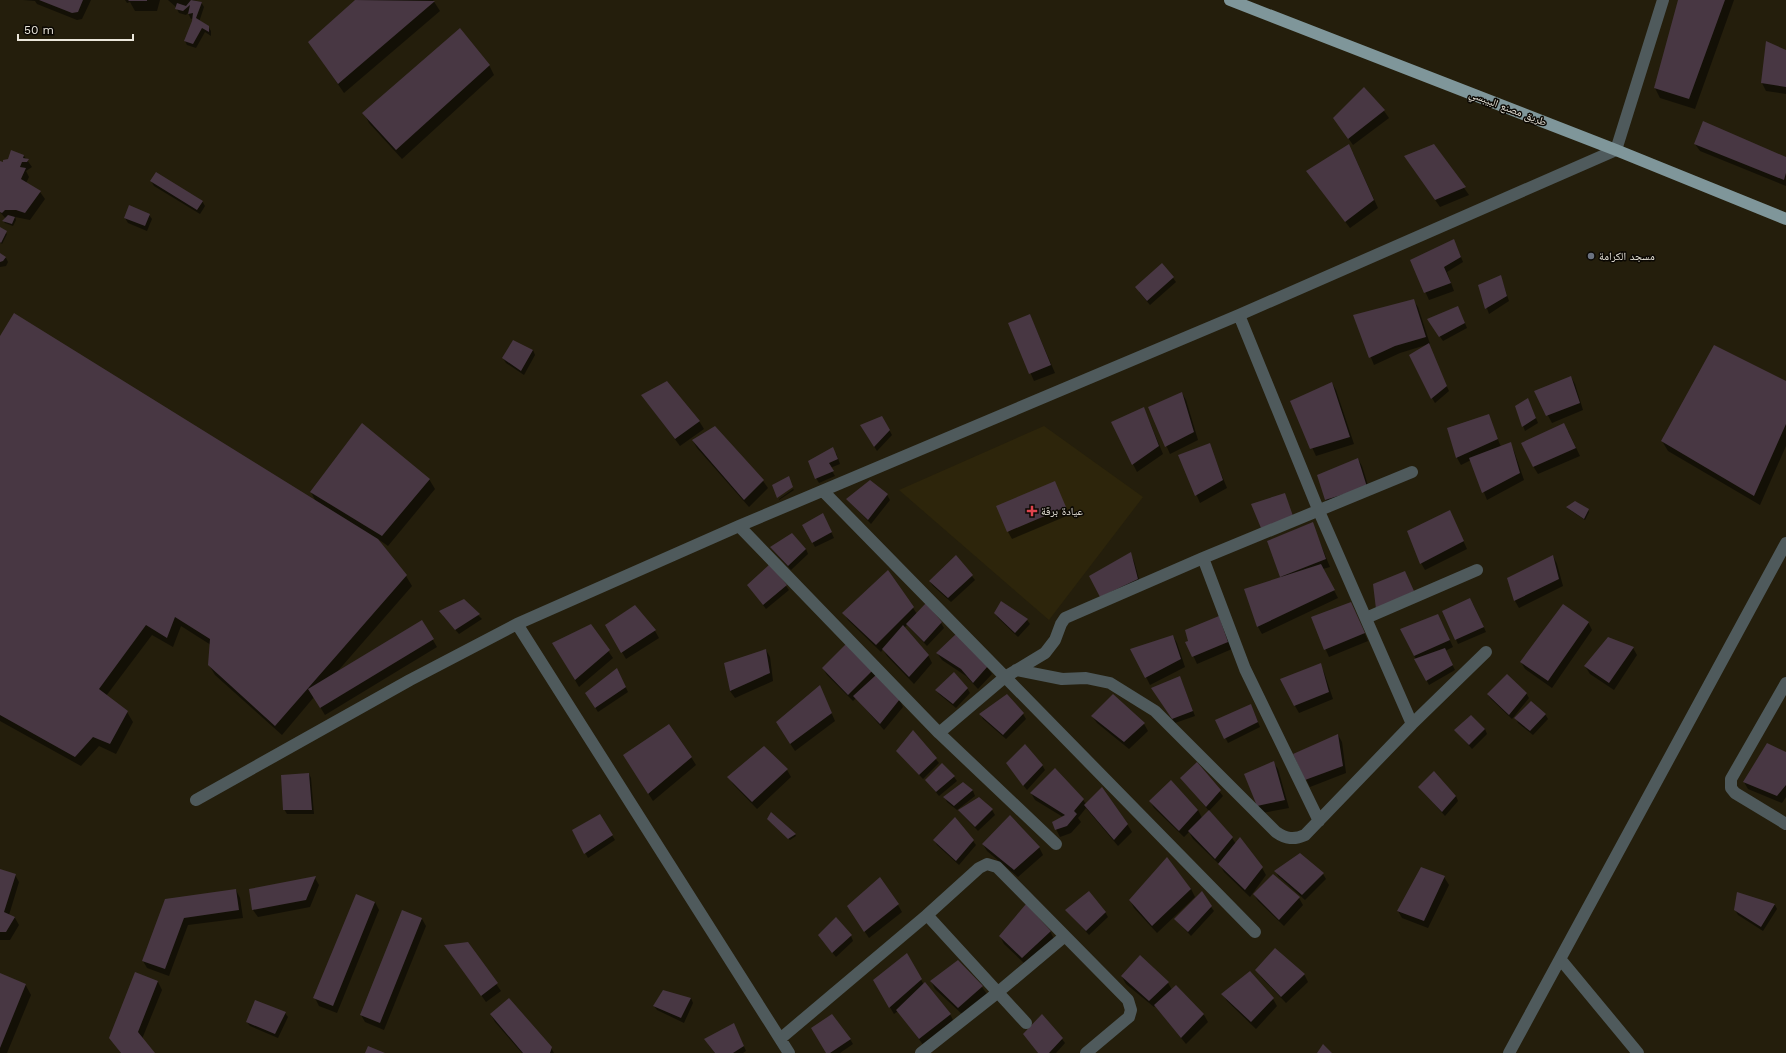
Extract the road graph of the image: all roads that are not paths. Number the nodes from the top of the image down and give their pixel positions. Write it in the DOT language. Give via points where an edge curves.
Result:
graph roads {
  1 [pos="1230,0"];
  2 [pos="1663,0"];
  3 [pos="1616,150"];
  4 [pos="1786,219"];
  5 [pos="1239,315"];
  6 [pos="1412,472"];
  7 [pos="823,491"];
  8 [pos="1318,509"];
  9 [pos="740,526"];
  10 [pos="1786,544"];
  11 [pos="1203,558"];
  12 [pos="1477,570"];
  13 [pos="1366,618"];
  14 [pos="517,624"];
  15 [pos="1486,652"];
  16 [pos="1016,670"];
  17 [pos="1005,677"];
  18 [pos="1786,683"];
  19 [pos="1412,724"];
  20 [pos="939,733"];
  21 [pos="196,800"];
  22 [pos="1319,821"];
  23 [pos="1786,824"];
  24 [pos="1056,844"];
  25 [pos="927,915"];
  26 [pos="1255,932"];
  27 [pos="1065,936"];
  28 [pos="1561,960"];
  29 [pos="997,993"];
  30 [pos="1026,1023"];
  31 [pos="780,1039"];
  32 [pos="789,1053"];
  33 [pos="921,1053"];
  34 [pos="1086,1053"];
  35 [pos="1509,1053"];
  36 [pos="1638,1053"];
  1 -- 3 [label="main road, طريق مصنع البيبسي"];
  2 -- 3 [label="street"];
  3 -- 4 [label="main road, طريق مصنع البيبسي"];
  3 -- 5 [label="street"];
  5 -- 7 [label="street"];
  5 -- 8 [label="street"];
  6 -- 8 [label="street"];
  7 -- 9 [label="street"];
  7 -- 17 [label="street"];
  8 -- 11 [label="street"];
  8 -- 13 [label="street"];
  9 -- 14 [label="street"];
  9 -- 20 [label="street"];
  10 -- 28 [label="street"];
  11 -- 16 [label="street" via="1065,618 1045,653"];
  11 -- 22 [label="street" via="1246,669"];
  12 -- 13 [label="street"];
  13 -- 19 [label="street"];
  14 -- 21 [label="street" via="410,680"];
  14 -- 31 [label="street"];
  15 -- 19 [label="street"];
  16 -- 17 [label="street"];
  16 -- 22 [label="street" via="1062,679 1086,678 1110,683 1155,711 1284,838 1298,839 1306,835"];
  17 -- 20 [label="street"];
  17 -- 26 [label="street"];
  18 -- 23 [label="street" via="1731,780 1731,788 1735,793"];
  19 -- 22 [label="street"];
  20 -- 24 [label="street"];
  25 -- 27 [label="street" via="978,868 987,864 997,867"];
  25 -- 29 [label="street"];
  25 -- 31 [label="street"];
  27 -- 29 [label="street"];
  27 -- 34 [label="street" via="1128,1000 1131,1010 1129,1017"];
  28 -- 35 [label="street"];
  28 -- 36 [label="street"];
  29 -- 30 [label="street"];
  29 -- 33 [label="street"];
  31 -- 32 [label="street"];
}
